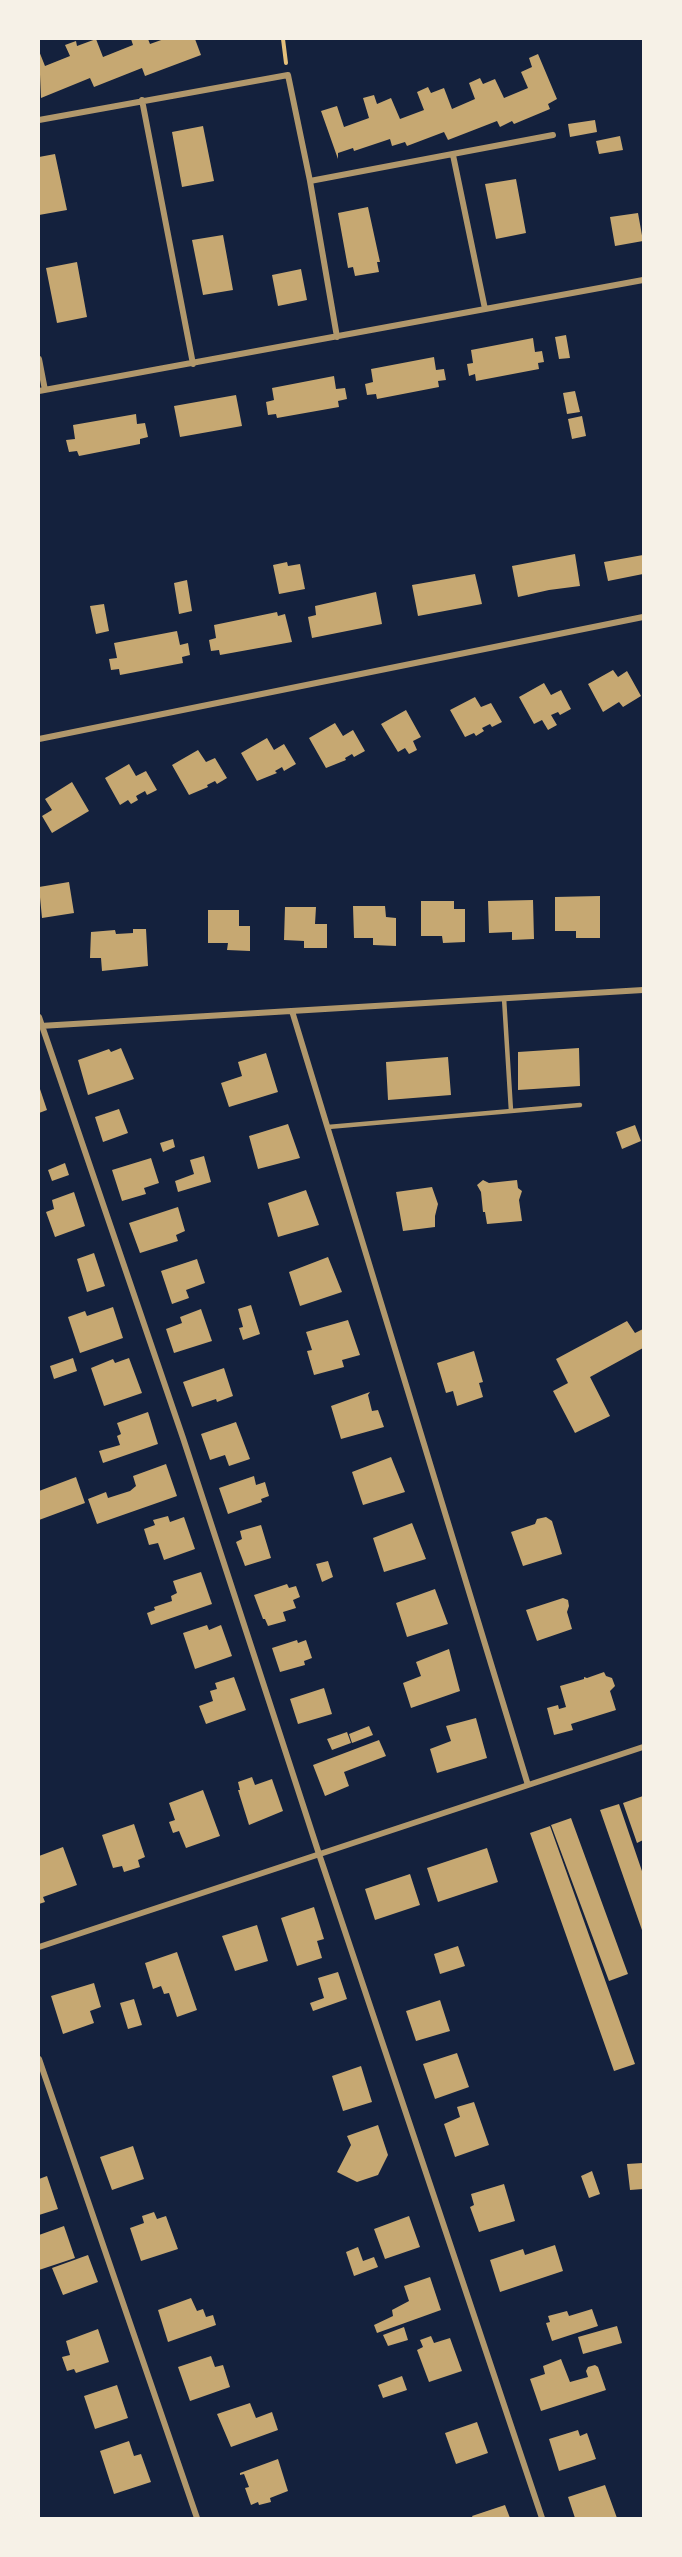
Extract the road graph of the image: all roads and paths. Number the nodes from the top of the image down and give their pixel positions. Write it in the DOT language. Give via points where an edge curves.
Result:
graph roads {
  1 [pos="283,39"];
  2 [pos="288,75"];
  3 [pos="142,100"];
  4 [pos="39,120"];
  5 [pos="553,135"];
  6 [pos="453,155"];
  7 [pos="310,181"];
  8 [pos="643,280"];
  9 [pos="485,309"];
  10 [pos="337,337"];
  11 [pos="39,359"];
  12 [pos="193,364"];
  13 [pos="42,391"];
  14 [pos="643,617"];
  15 [pos="39,739"];
  16 [pos="643,990"];
  17 [pos="504,998"];
  18 [pos="292,1011"];
  19 [pos="39,1017"];
  20 [pos="40,1025"];
  21 [pos="580,1105"];
  22 [pos="510,1111"];
  23 [pos="328,1127"];
  24 [pos="643,1747"];
  25 [pos="528,1785"];
  26 [pos="319,1854"];
  27 [pos="39,1947"];
  28 [pos="39,2059"];
  29 [pos="197,2518"];
  30 [pos="542,2518"];
  1 -- 2 [label="path"];
  2 -- 3 [label="street"];
  2 -- 7 [label="street"];
  3 -- 4 [label="street"];
  3 -- 12 [label="street"];
  5 -- 6 [label="street"];
  6 -- 7 [label="street"];
  6 -- 9 [label="street"];
  7 -- 10 [label="street"];
  8 -- 9 [label="street"];
  9 -- 10 [label="street"];
  10 -- 12 [label="street"];
  11 -- 13 [label="street"];
  12 -- 13 [label="street"];
  14 -- 15 [label="street"];
  16 -- 17 [label="street"];
  17 -- 18 [label="street"];
  17 -- 22 [label="lane"];
  18 -- 20 [label="street"];
  18 -- 23 [label="street"];
  19 -- 20 [label="street"];
  20 -- 26 [label="street" via="183,1438"];
  21 -- 22 [label="lane"];
  22 -- 23 [label="lane"];
  23 -- 25 [label="street"];
  24 -- 25 [label="street"];
  25 -- 26 [label="street"];
  26 -- 27 [label="street"];
  26 -- 30 [label="street"];
  28 -- 29 [label="street"];
}
